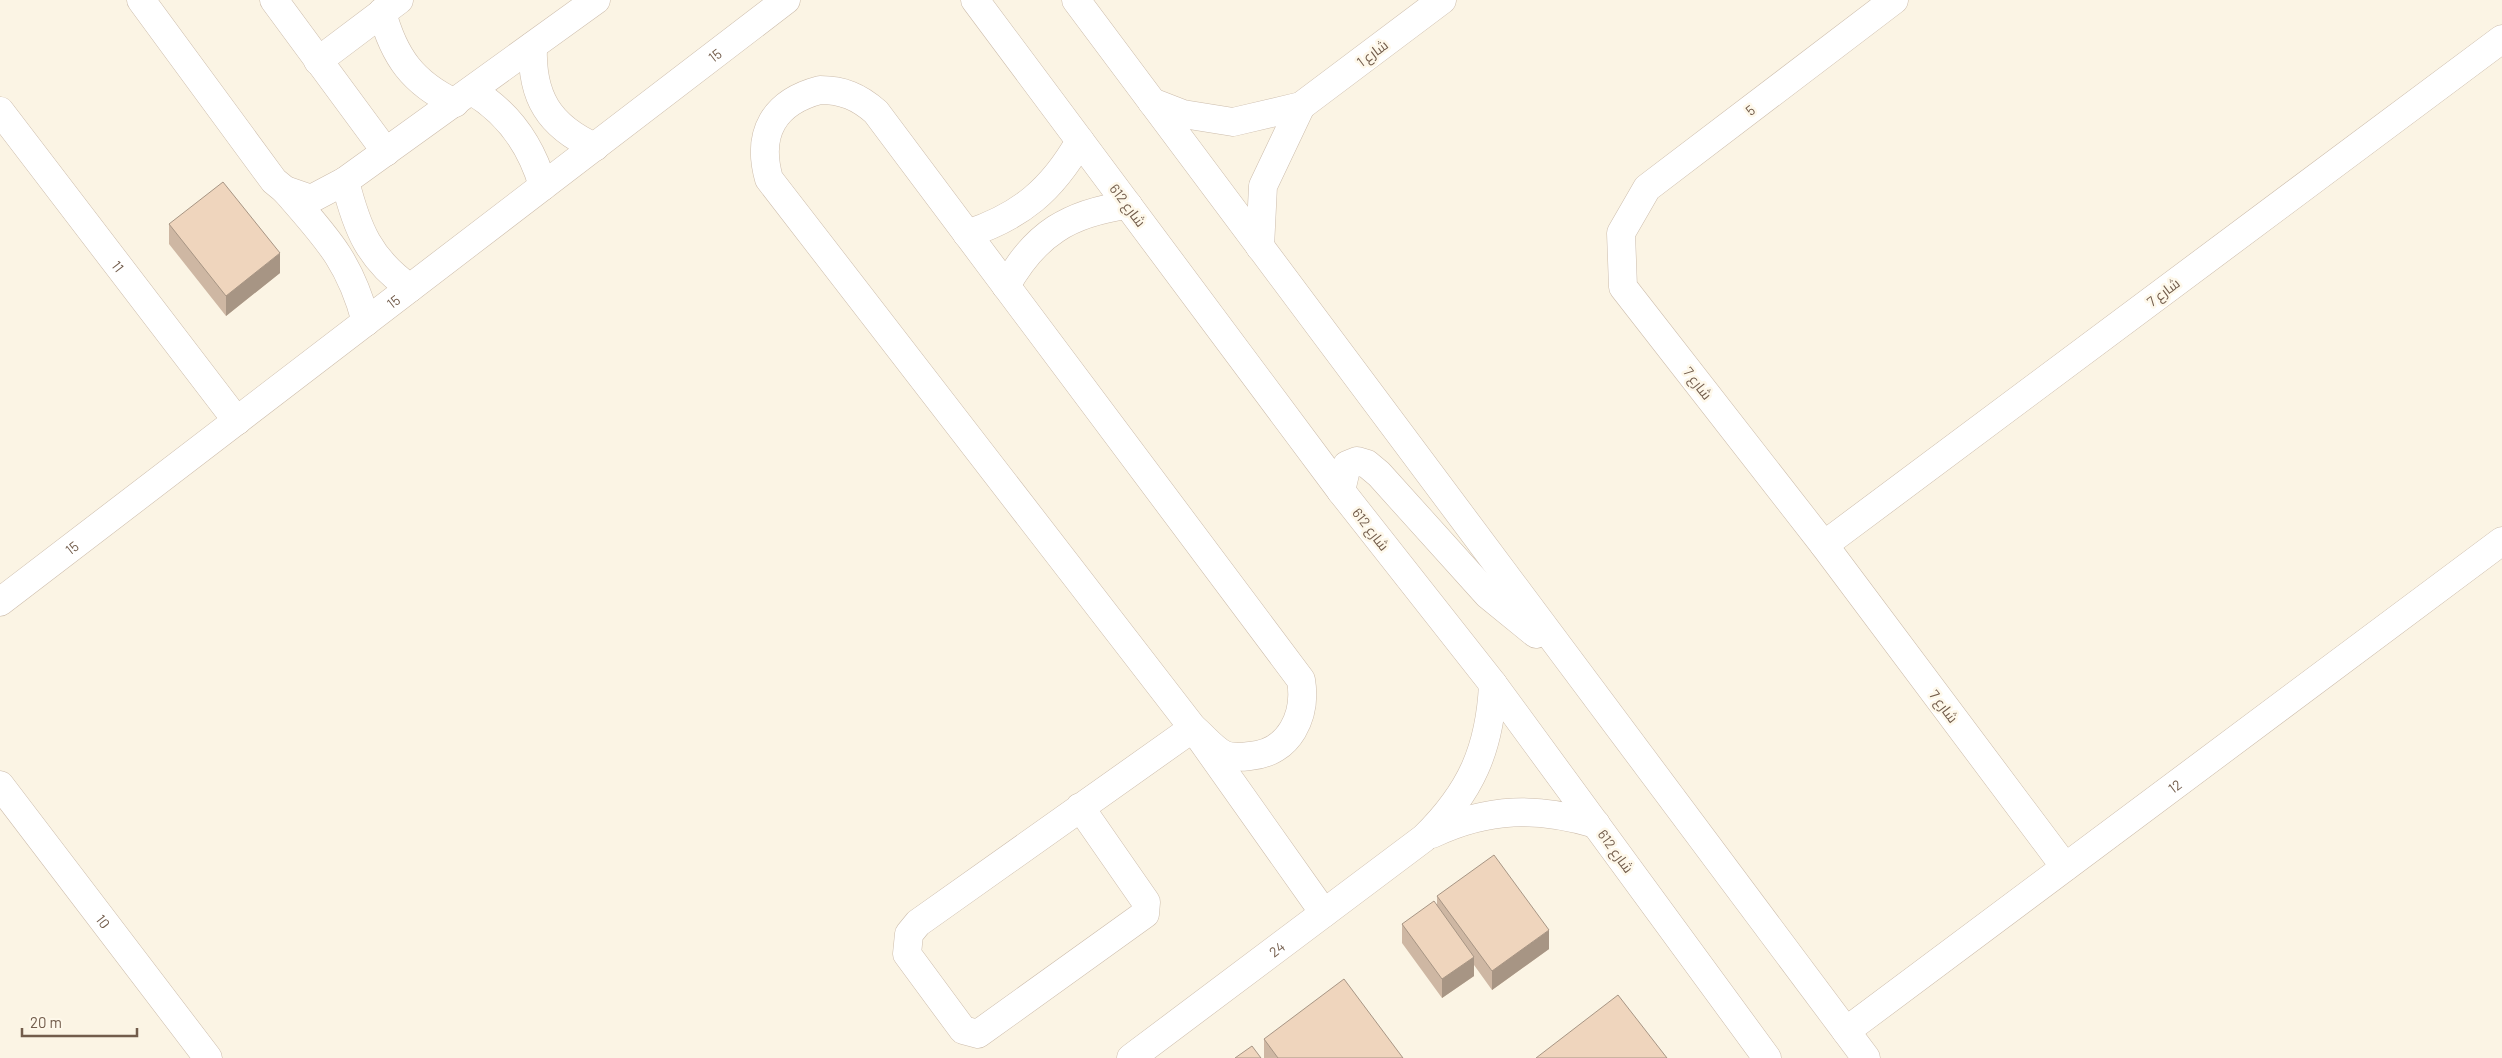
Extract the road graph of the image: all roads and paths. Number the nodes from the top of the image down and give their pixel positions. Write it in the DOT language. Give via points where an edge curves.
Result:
graph roads {
  1 [pos="141,0"];
  2 [pos="274,0"];
  3 [pos="596,0"];
  4 [pos="786,0"];
  5 [pos="975,0"];
  6 [pos="1076,0"];
  7 [pos="1442,0"];
  8 [pos="1894,0"];
  9 [pos="391,6"];
  10 [pos="2502,39"];
  11 [pos="533,46"];
  12 [pos="318,60"];
  13 [pos="464,97"];
  14 [pos="1152,102"];
  15 [pos="1301,106"];
  16 [pos="0,111"];
  17 [pos="1080,141"];
  18 [pos="595,147"];
  19 [pos="386,152"];
  20 [pos="345,182"];
  21 [pos="543,186"];
  22 [pos="285,190"];
  23 [pos="1128,205"];
  24 [pos="1621,233"];
  25 [pos="967,234"];
  26 [pos="1260,246"];
  27 [pos="1006,286"];
  28 [pos="410,288"];
  29 [pos="366,322"];
  30 [pos="237,420"];
  31 [pos="1341,490"];
  32 [pos="2502,541"];
  33 [pos="1824,545"];
  34 [pos="0,602"];
  35 [pos="1568,660"];
  36 [pos="1493,684"];
  37 [pos="1193,728"];
  38 [pos="0,785"];
  39 [pos="1080,807"];
  40 [pos="1596,824"];
  41 [pos="1424,838"];
  42 [pos="2065,867"];
  43 [pos="1324,913"];
  44 [pos="1846,1031"];
  45 [pos="208,1058"];
  46 [pos="1131,1058"];
  47 [pos="1767,1058"];
  48 [pos="1866,1058"];
  1 -- 22 [label="street" via="274,181"];
  2 -- 12 [label="street"];
  3 -- 11 [label="street"];
  4 -- 18 [label="street, 15"];
  5 -- 17 [label="street, شارع 612"];
  6 -- 14 [label="street"];
  7 -- 15 [label="street, شارع 1"];
  8 -- 24 [label="street, 5" via="1647,188"];
  9 -- 12 [label="street"];
  9 -- 13 [label="street" via="395,50 406,66 437,94"];
  10 -- 33 [label="street, شارع 7"];
  11 -- 13 [label="street"];
  11 -- 18 [label="street" via="532,68 545,108 575,138"];
  12 -- 19 [label="street"];
  13 -- 19 [label="street"];
  13 -- 21 [label="street" via="488,101 516,129 537,166"];
  14 -- 15 [label="street, شارع 1" via="1183,114 1233,122"];
  14 -- 26 [label="street"];
  15 -- 26 [label="street, شارع 1" via="1263,186"];
  16 -- 30 [label="street, 11"];
  17 -- 23 [label="street, شارع 612"];
  17 -- 25 [label="street" via="1068,162 1034,200 998,222"];
  18 -- 21 [label="street, 15"];
  19 -- 20 [label="street"];
  20 -- 22 [label="street" via="311,199"];
  20 -- 28 [label="street" via="357,226 366,243 393,276"];
  21 -- 28 [label="street, 15"];
  22 -- 29 [label="street" via="340,255"];
  23 -- 27 [label="street" via="1102,208 1055,228 1035,244"];
  23 -- 31 [label="street, شارع 612"];
  24 -- 33 [label="street, شارع 7" via="1623,287"];
  25 -- 27 [label="street"];
  25 -- 37 [label="street" via="876,112 864,101 835,90 805,94 778,113 769,128 764,145 764,163 769,179"];
  26 -- 35 [label="street"];
  27 -- 37 [label="street" via="1301,680 1304,696 1296,728 1272,750 1256,756 1224,754"];
  28 -- 29 [label="street, 15"];
  29 -- 30 [label="street, 15"];
  30 -- 34 [label="street, 15"];
  31 -- 35 [label="street" via="1347,466 1357,461 1367,464 1488,595"];
  31 -- 36 [label="street, شارع 612"];
  32 -- 42 [label="street, 12"];
  33 -- 42 [label="street, شارع 7"];
  35 -- 44 [label="street"];
  36 -- 40 [label="street, شارع 612"];
  36 -- 41 [label="street, 24" via="1492,712 1476,769 1451,810"];
  37 -- 39 [label="street"];
  37 -- 43 [label="street"];
  38 -- 45 [label="street, 10"];
  39 -- 39 [label="street" via="1146,902 1145,914 978,1034 963,1030 907,954 910,934 918,923"];
  40 -- 41 [label="street, 24" via="1538,811 1508,812 1469,820"];
  40 -- 47 [label="street, شارع 612"];
  41 -- 43 [label="street, 24"];
  42 -- 44 [label="street, 12"];
  43 -- 46 [label="street, 24"];
  44 -- 48 [label="street"];
}
